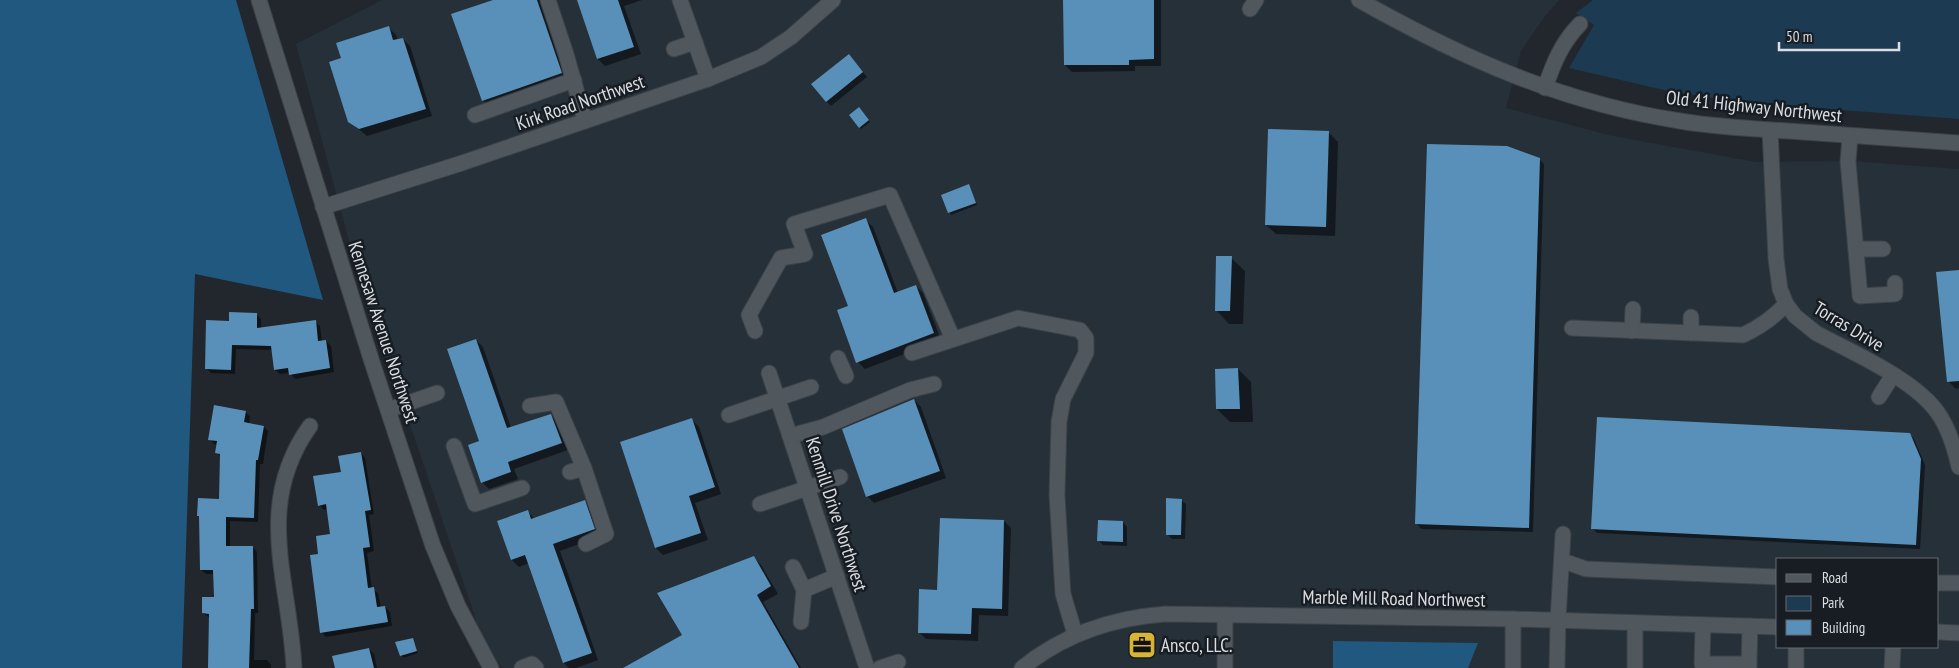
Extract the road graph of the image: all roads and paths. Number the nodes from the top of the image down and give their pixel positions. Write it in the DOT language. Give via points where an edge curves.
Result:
graph roads {
  1 [pos="259,0"];
  2 [pos="548,0"];
  3 [pos="680,0"];
  4 [pos="833,0"];
  5 [pos="1360,0"];
  6 [pos="1580,24"];
  7 [pos="695,42"];
  8 [pos="674,49"];
  9 [pos="574,80"];
  10 [pos="708,80"];
  11 [pos="1545,88"];
  12 [pos="475,115"];
  13 [pos="585,121"];
  14 [pos="1770,130"];
  15 [pos="1850,136"];
  16 [pos="1959,143"];
  17 [pos="323,207"];
  18 [pos="1856,249"];
  19 [pos="1883,249"];
  20 [pos="1895,283"];
  21 [pos="1786,304"];
  22 [pos="1633,309"];
  23 [pos="1691,317"];
  24 [pos="1572,328"];
  25 [pos="755,331"];
  26 [pos="1632,331"];
  27 [pos="1691,333"];
  28 [pos="953,339"];
  29 [pos="912,353"];
  30 [pos="838,358"];
  31 [pos="769,373"];
  32 [pos="1892,375"];
  33 [pos="846,376"];
  34 [pos="934,384"];
  35 [pos="811,387"];
  36 [pos="437,393"];
  37 [pos="1879,397"];
  38 [pos="778,399"];
  39 [pos="530,406"];
  40 [pos="388,410"];
  41 [pos="730,415"];
  42 [pos="310,426"];
  43 [pos="790,436"];
  44 [pos="454,446"];
  45 [pos="1959,468"];
  46 [pos="840,477"];
  47 [pos="522,488"];
  48 [pos="808,488"];
  49 [pos="760,504"];
  50 [pos="1563,534"];
  51 [pos="586,544"];
  52 [pos="1563,561"];
  53 [pos="793,567"];
  54 [pos="837,576"];
  55 [pos="1776,576"];
  56 [pos="1939,583"];
  57 [pos="1959,583"];
  58 [pos="804,590"];
  59 [pos="1225,616"];
  60 [pos="1513,619"];
  61 [pos="1558,620"];
  62 [pos="801,622"];
  63 [pos="1634,623"];
  64 [pos="1703,625"];
  65 [pos="1750,626"];
  66 [pos="1776,627"];
  67 [pos="1939,632"];
  68 [pos="1959,633"];
  69 [pos="1075,634"];
  70 [pos="1796,648"];
  71 [pos="1893,648"];
  72 [pos="898,662"];
  73 [pos="1702,666"];
  74 [pos="1749,666"];
  75 [pos="294,668"];
  76 [pos="491,668"];
  77 [pos="522,668"];
  78 [pos="536,668"];
  79 [pos="868,668"];
  80 [pos="880,668"];
  81 [pos="1022,668"];
  82 [pos="1224,668"];
  83 [pos="1513,668"];
  84 [pos="1557,668"];
  85 [pos="1635,668"];
  86 [pos="1796,668"];
  87 [pos="1892,668"];
  1 -- 17 [label="street, Kennesaw Avenue Northwest"];
  2 -- 9 [label="street"];
  3 -- 7 [label="street"];
  4 -- 10 [label="street, Kirk Road Northwest" via="792,37 762,56"];
  5 -- 11 [label="street, Old 41 Highway Northwest" via="1447,47"];
  6 -- 11 [label="street" via="1567,37"];
  7 -- 8 [label="street"];
  7 -- 10 [label="street"];
  9 -- 12 [label="street"];
  9 -- 13 [label="street"];
  10 -- 13 [label="street, Kirk Road Northwest"];
  11 -- 14 [label="street, Old 41 Highway Northwest" via="1630,112 1732,128"];
  13 -- 17 [label="street, Kirk Road Northwest"];
  14 -- 15 [label="street, Old 41 Highway Northwest"];
  14 -- 21 [label="street, Torras Drive" via="1778,275"];
  15 -- 16 [label="street, Old 41 Highway Northwest"];
  15 -- 18 [label="street" via="1848,162"];
  17 -- 40 [label="street, Kennesaw Avenue Northwest"];
  18 -- 19 [label="street"];
  18 -- 20 [label="street" via="1860,296 1895,294"];
  21 -- 27 [label="street" via="1775,316 1743,335"];
  21 -- 32 [label="street, Torras Drive" via="1804,325"];
  22 -- 26 [label="street"];
  23 -- 27 [label="street"];
  24 -- 26 [label="street"];
  25 -- 28 [label="street" via="749,315 781,258 805,254 794,224 890,195"];
  26 -- 27 [label="street"];
  28 -- 29 [label="street"];
  28 -- 69 [label="street" via="1018,318 1080,330 1086,338 1086,352 1063,399 1057,494 1064,594"];
  30 -- 33 [label="street"];
  31 -- 38 [label="street, Kenmill Drive Northwest"];
  32 -- 37 [label="street"];
  32 -- 45 [label="street, Torras Drive" via="1938,412 1948,429"];
  34 -- 43 [label="street" via="910,390 823,427"];
  35 -- 38 [label="street"];
  36 -- 40 [label="street"];
  38 -- 41 [label="street"];
  38 -- 43 [label="street, Kenmill Drive Northwest"];
  39 -- 51 [label="street" via="556,402 577,470 606,534"];
  40 -- 76 [label="street, Kennesaw Avenue Northwest" via="437,554 458,606"];
  42 -- 75 [label="street" via="288,466 279,519 279,560"];
  43 -- 48 [label="street, Kenmill Drive Northwest"];
  44 -- 47 [label="street" via="475,504"];
  46 -- 48 [label="street"];
  48 -- 49 [label="street"];
  48 -- 54 [label="street, Kenmill Drive Northwest"];
  50 -- 52 [label="street"];
  52 -- 55 [label="street" via="1586,569"];
  52 -- 61 [label="street"];
  53 -- 58 [label="street"];
  54 -- 58 [label="street"];
  54 -- 79 [label="street, Kenmill Drive Northwest"];
  56 -- 57 [label="street"];
  58 -- 62 [label="street"];
  59 -- 60 [label="street, Marble Mill Road Northwest"];
  59 -- 69 [label="street, Marble Mill Road Northwest" via="1141,616"];
  59 -- 82 [label="street"];
  60 -- 61 [label="street, Marble Mill Road Northwest"];
  60 -- 83 [label="street"];
  61 -- 63 [label="street, Marble Mill Road Northwest"];
  61 -- 84 [label="street"];
  63 -- 64 [label="street, Marble Mill Road Northwest"];
  63 -- 85 [label="street"];
  64 -- 65 [label="street, Marble Mill Road Northwest"];
  64 -- 73 [label="street"];
  65 -- 66 [label="street, Marble Mill Road Northwest"];
  65 -- 74 [label="street"];
  67 -- 68 [label="street"];
  69 -- 81 [label="street, Marble Mill Road Northwest"];
  70 -- 86 [label="street"];
  71 -- 87 [label="street"];
  72 -- 80 [label="street"];
  73 -- 74 [label="street"];
  77 -- 78 [label="street" via="532,664"];
}
